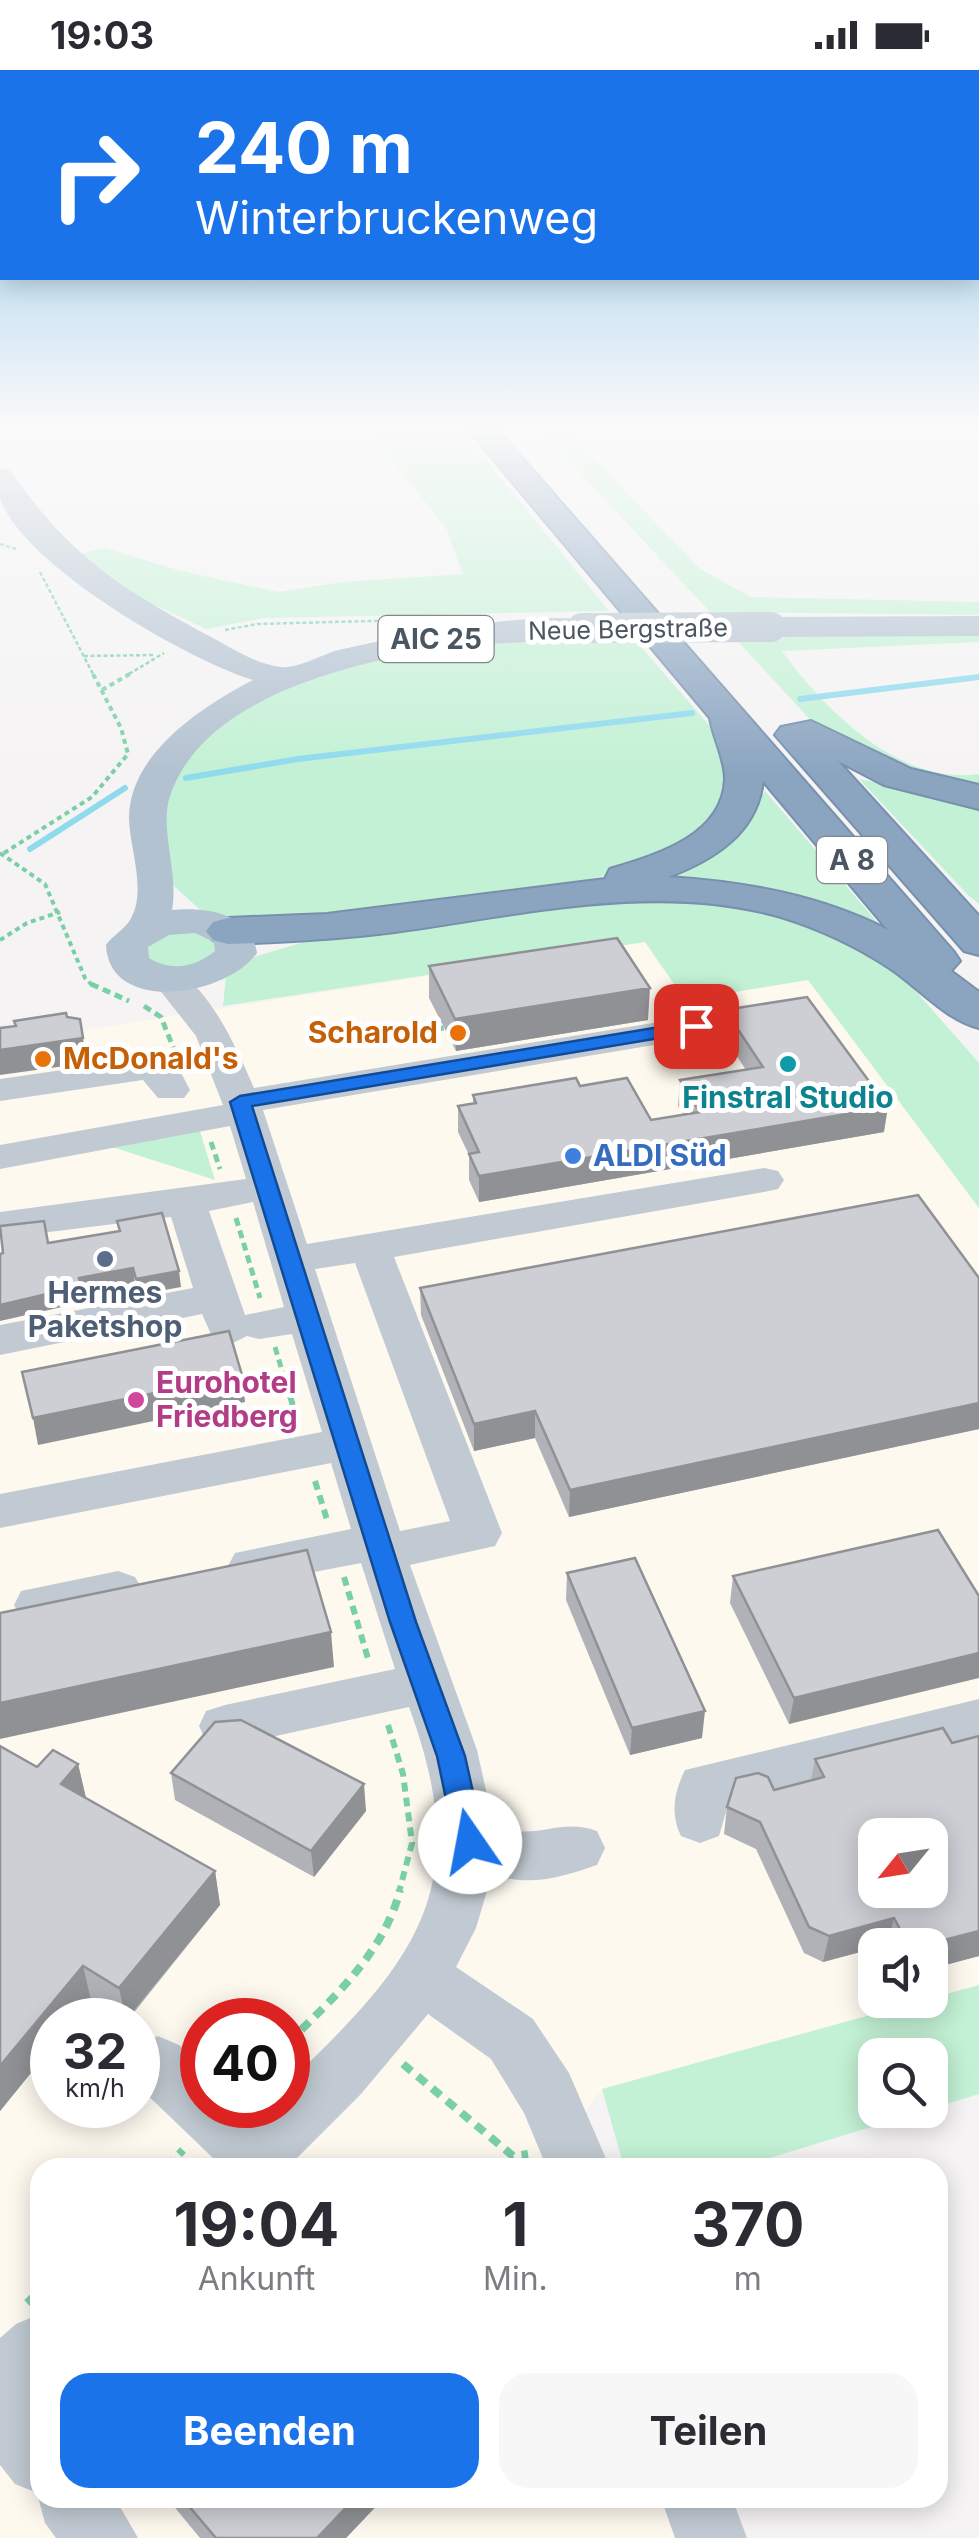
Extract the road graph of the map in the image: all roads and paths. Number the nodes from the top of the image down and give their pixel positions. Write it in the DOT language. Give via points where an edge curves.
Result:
graph roads {
  1 [pos="48,543"];
  2 [pos="581,543"];
  3 [pos="0,544"];
  4 [pos="23,551"];
  5 [pos="38,568"];
  6 [pos="672,598"];
  7 [pos="424,619"];
  8 [pos="979,626"];
  9 [pos="232,650"];
  10 [pos="84,656"];
  11 [pos="352,656"];
  12 [pos="733,666"];
  13 [pos="285,678"];
  14 [pos="102,690"];
  15 [pos="234,704"];
  16 [pos="725,711"];
  17 [pos="979,797"];
  18 [pos="1,854"];
  19 [pos="156,873"];
  20 [pos="584,890"];
  21 [pos="60,912"];
  22 [pos="147,928"];
  23 [pos="0,940"];
  24 [pos="979,942"];
  25 [pos="219,944"];
  26 [pos="168,979"];
  27 [pos="979,1011"];
  28 [pos="696,1026"];
  29 [pos="213,1034"];
  30 [pos="564,1049"];
  31 [pos="441,1050"];
  32 [pos="368,1072"];
  33 [pos="583,1082"];
  34 [pos="0,1090"];
  35 [pos="170,1090"];
  36 [pos="242,1107"];
  37 [pos="203,1119"];
  38 [pos="0,1157"];
  39 [pos="764,1180"];
  40 [pos="249,1191"];
  41 [pos="186,1202"];
  42 [pos="0,1225"];
  43 [pos="370,1248"];
  44 [pos="290,1260"];
  45 [pos="256,1319"];
  46 [pos="0,1340"];
  47 [pos="328,1448"];
  48 [pos="0,1511"];
  49 [pos="366,1548"];
  50 [pos="211,1574"];
  51 [pos="154,1584"];
  52 [pos="39,1604"];
  53 [pos="402,1688"];
  54 [pos="979,1720"];
  55 [pos="225,1726"];
  56 [pos="700,1820"];
  57 [pos="470,1842"];
  58 [pos="577,1848"];
  59 [pos="422,1977"];
  60 [pos="351,2018"];
  61 [pos="310,2034"];
  62 [pos="160,2066"];
  63 [pos="575,2157"];
  64 [pos="245,2158"];
  65 [pos="250,2158"];
  66 [pos="30,2357"];
  67 [pos="0,2384"];
  68 [pos="0,2409"];
  69 [pos="30,2447"];
  70 [pos="78,2508"];
  71 [pos="700,2508"];
  72 [pos="102,2538"];
  73 [pos="711,2538"];
  1 -- 9 [label="main road, AIC 25" via="83,578 173,630"];
  2 -- 16 [label="highway, A 8"];
  3 -- 4 [label="path"];
  5 -- 10 [label="path"];
  6 -- 12 [label="highway"];
  7 -- 9 [label="path" via="257,624"];
  8 -- 11 [label="main road, Neue Bergstraße / AIC 25, bridge" via="582,628 451,636"];
  9 -- 11 [label="main road, AIC 25"];
  9 -- 13 [label="main road, AIC 25"];
  9 -- 15 [label="main road" via="242,687"];
  10 -- 14 [label="path"];
  10 -- 14 [label="path" via="158,655"];
  11 -- 13 [label="main road, Neue Bergstraße / AIC 25"];
  13 -- 15 [label="main road, AIC 25"];
  14 -- 18 [label="path" via="128,745 124,766 102,788"];
  15 -- 19 [label="main road, AIC 25" via="181,747 158,779 148,816"];
  16 -- 20 [label="highway" via="745,776 740,802 722,831 658,868"];
  16 -- 27 [label="highway, A 8"];
  17 -- 24 [label="highway, A 8" via="879,769 768,706"];
  19 -- 22 [label="main road, AIC 25"];
  19 -- 25 [label="main road"];
  20 -- 25 [label="highway"];
  20 -- 27 [label="highway" via="699,890 800,909 878,942"];
  21 -- 23 [label="path"];
  22 -- 25 [label="main road"];
  22 -- 26 [label="main road" via="126,945 128,963"];
  25 -- 26 [label="main road"];
  25 -- 29 [label="street"];
  26 -- 29 [label="street"];
  28 -- 30 [label="street"];
  29 -- 36 [label="street"];
  30 -- 31 [label="street"];
  30 -- 33 [label="street"];
  31 -- 32 [label="street"];
  31 -- 32 [label="path"];
  32 -- 36 [label="street"];
  34 -- 35 [label="street" via="145,1069 165,1075"];
  36 -- 37 [label="street"];
  36 -- 40 [label="street"];
  37 -- 38 [label="street"];
  37 -- 40 [label="path"];
  39 -- 43 [label="street"];
  40 -- 41 [label="street"];
  40 -- 44 [label="street"];
  40 -- 45 [label="path"];
  41 -- 42 [label="street"];
  41 -- 45 [label="street"];
  43 -- 44 [label="street"];
  43 -- 49 [label="street" via="478,1533"];
  44 -- 45 [label="street"];
  45 -- 46 [label="street"];
  45 -- 47 [label="street"];
  45 -- 47 [label="path"];
  47 -- 48 [label="street"];
  47 -- 49 [label="street"];
  47 -- 49 [label="path"];
  49 -- 50 [label="street"];
  49 -- 53 [label="street"];
  49 -- 53 [label="path"];
  51 -- 52 [label="street"];
  53 -- 55 [label="street"];
  53 -- 57 [label="street" via="451,1756"];
  53 -- 60 [label="path" via="412,1843 395,1909 356,1977"];
  54 -- 56 [label="street" via="704,1786"];
  57 -- 58 [label="street" via="522,1860"];
  57 -- 59 [label="street" via="448,1930"];
  59 -- 60 [label="street"];
  59 -- 63 [label="street" via="512,2039"];
  60 -- 61 [label="path"];
  60 -- 63 [label="path" via="513,2156"];
  60 -- 65 [label="street"];
  62 -- 64 [label="street"];
  66 -- 67 [label="street"];
  68 -- 69 [label="street"];
  70 -- 72 [label="street"];
  71 -- 73 [label="street"];
}
